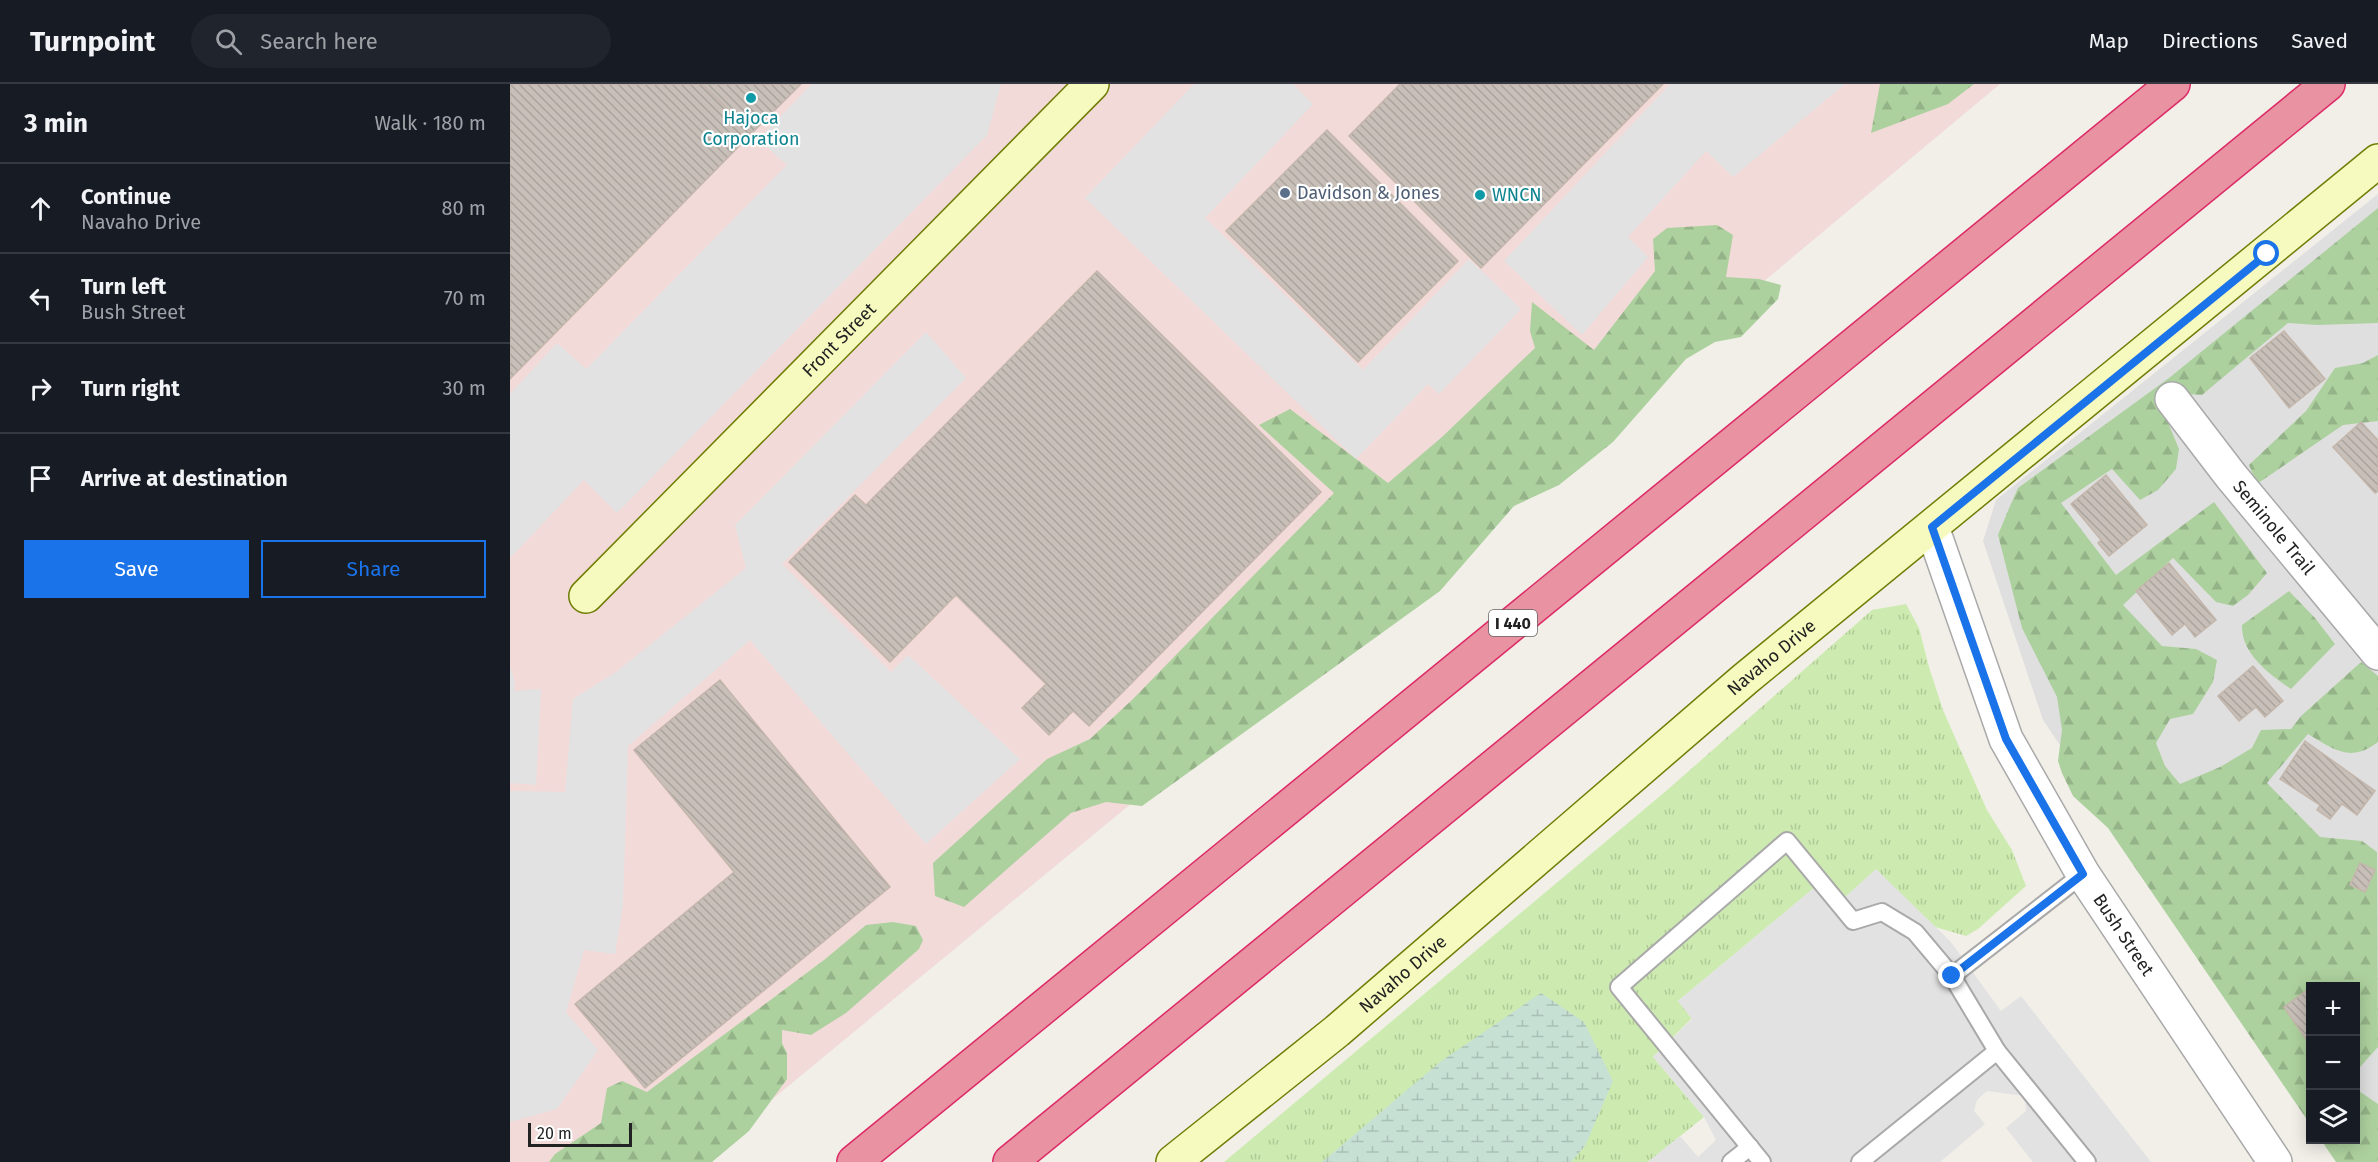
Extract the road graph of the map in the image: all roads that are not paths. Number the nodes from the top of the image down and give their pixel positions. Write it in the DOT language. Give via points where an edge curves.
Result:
graph roads {
  1 [pos="1092,84"];
  2 [pos="2173,84"];
  3 [pos="2328,84"];
  4 [pos="2378,161"];
  5 [pos="2172,399"];
  6 [pos="1932,527"];
  7 [pos="586,596"];
  8 [pos="2378,653"];
  9 [pos="2083,874"];
  10 [pos="1952,976"];
  11 [pos="1997,1051"];
  12 [pos="1750,1147"];
  13 [pos="854,1162"];
  14 [pos="1010,1162"];
  15 [pos="1173,1162"];
  16 [pos="1731,1162"];
  17 [pos="1762,1162"];
  18 [pos="1860,1162"];
  19 [pos="2087,1162"];
  20 [pos="2275,1162"];
  1 -- 7 [label="street, Front Street"];
  2 -- 13 [label="highway, I 440"];
  3 -- 14 [label="highway"];
  4 -- 6 [label="street, Navaho Drive"];
  5 -- 8 [label="street, Seminole Trail"];
  6 -- 9 [label="street, Bush Street" via="2006,739"];
  6 -- 15 [label="street, Navaho Drive" via="1745,679 1337,1031"];
  9 -- 10 [label="lane"];
  9 -- 20 [label="street, Bush Street"];
  10 -- 11 [label="lane"];
  10 -- 12 [label="lane" via="1915,932 1882,912 1853,921 1787,841 1619,987"];
  11 -- 18 [label="lane"];
  11 -- 19 [label="lane"];
  12 -- 16 [label="lane"];
  12 -- 17 [label="lane"];
}
